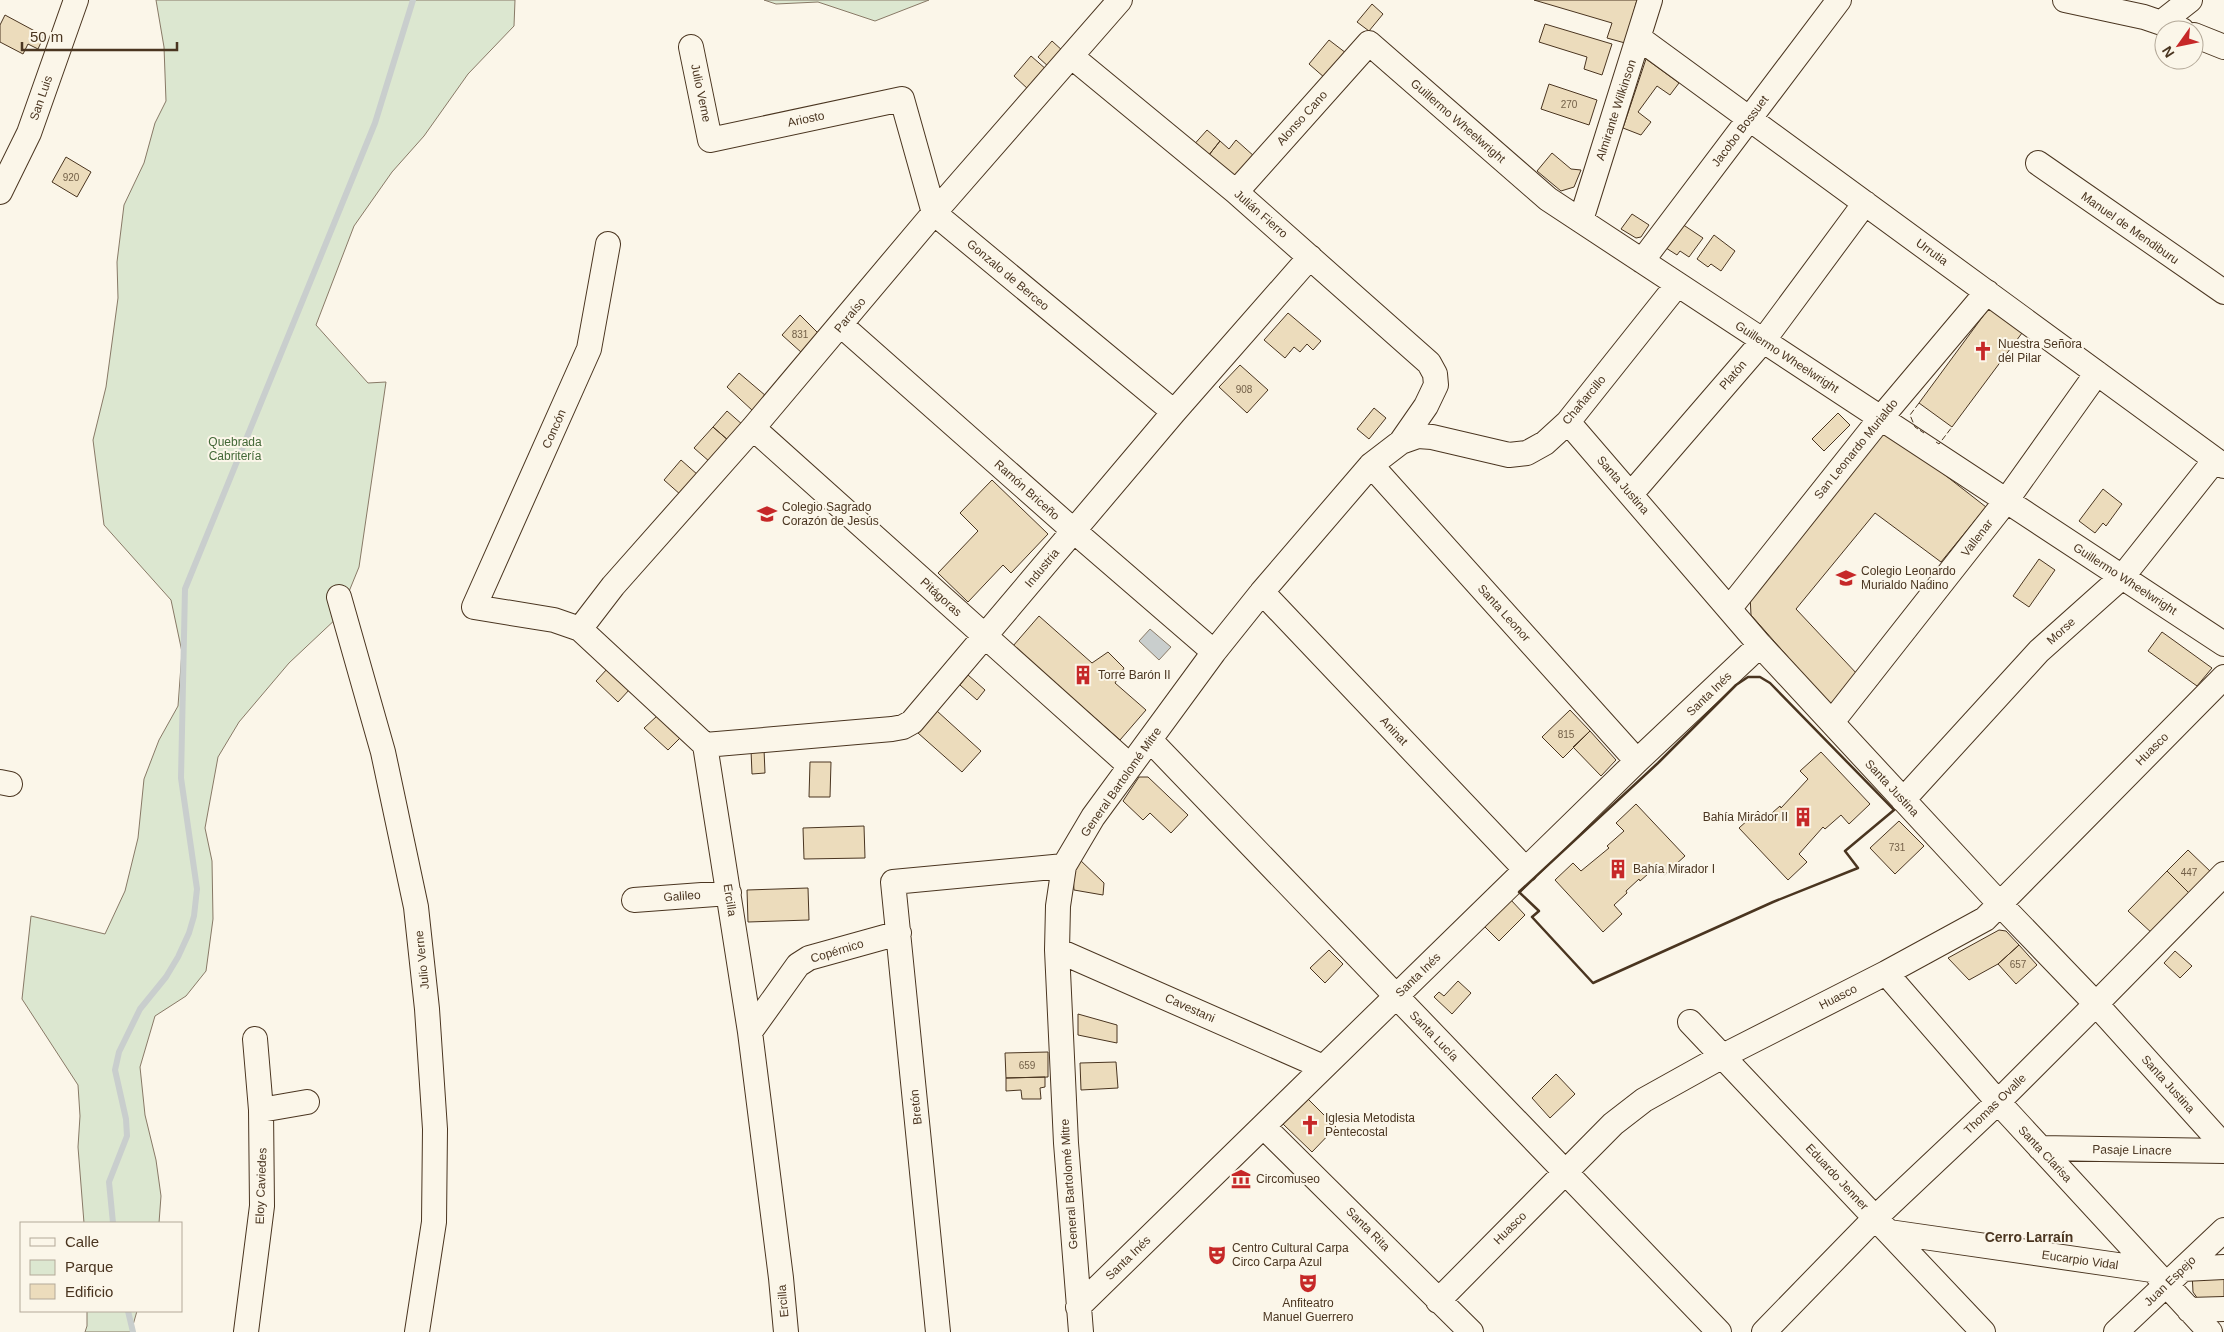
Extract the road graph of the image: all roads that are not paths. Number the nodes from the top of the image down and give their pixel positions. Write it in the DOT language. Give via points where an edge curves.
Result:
graph roads {
  1 [pos="76,0"];
  2 [pos="1120,0"];
  3 [pos="1650,0"];
  4 [pos="1839,0"];
  5 [pos="2065,0"];
  6 [pos="2190,0"];
  7 [pos="2176,20"];
  8 [pos="2154,22"];
  9 [pos="1639,38"];
  10 [pos="2204,39"];
  11 [pos="1369,43"];
  12 [pos="691,47"];
  13 [pos="2224,47"];
  14 [pos="1071,56"];
  15 [pos="1750,119"];
  16 [pos="710,140"];
  17 [pos="2038,163"];
  18 [pos="3,180"];
  19 [pos="1236,192"];
  20 [pos="1865,203"];
  21 [pos="934,213"];
  22 [pos="1581,220"];
  23 [pos="608,244"];
  24 [pos="1310,257"];
  25 [pos="1642,262"];
  26 [pos="1677,285"];
  27 [pos="1987,292"];
  28 [pos="2224,292"];
  29 [pos="841,325"];
  30 [pos="1763,341"];
  31 [pos="2097,373"];
  32 [pos="1436,385"];
  33 [pos="1174,412"];
  34 [pos="1880,418"];
  35 [pos="1568,422"];
  36 [pos="753,428"];
  37 [pos="1401,442"];
  38 [pos="2219,463"];
  39 [pos="1370,465"];
  40 [pos="1630,494"];
  41 [pos="2006,501"];
  42 [pos="1074,531"];
  43 [pos="2123,576"];
  44 [pos="1262,592"];
  45 [pos="339,597"];
  46 [pos="1729,609"];
  47 [pos="580,630"];
  48 [pos="984,637"];
  49 [pos="2224,644"];
  50 [pos="1760,645"];
  51 [pos="1214,652"];
  52 [pos="2224,677"];
  53 [pos="1832,722"];
  54 [pos="1150,740"];
  55 [pos="705,744"];
  56 [pos="1637,762"];
  57 [pos="1130,766"];
  58 [pos="1903,800"];
  59 [pos="1064,866"];
  60 [pos="1526,870"];
  61 [pos="2224,874"];
  62 [pos="729,893"];
  63 [pos="634,900"];
  64 [pos="1999,903"];
  65 [pos="899,933"];
  66 [pos="1057,950"];
  67 [pos="1886,973"];
  68 [pos="1396,996"];
  69 [pos="2096,1004"];
  70 [pos="1690,1022"];
  71 [pos="750,1032"];
  72 [pos="255,1039"];
  73 [pos="1723,1056"];
  74 [pos="1323,1067"];
  75 [pos="307,1102"];
  76 [pos="1998,1102"];
  77 [pos="262,1110"];
  78 [pos="1264,1127"];
  79 [pos="2220,1146"];
  80 [pos="2040,1148"];
  81 [pos="1566,1173"];
  82 [pos="1882,1225"];
  83 [pos="2224,1230"];
  84 [pos="2224,1267"];
  85 [pos="2167,1274"];
  86 [pos="1438,1301"];
  87 [pos="1078,1307"];
  88 [pos="2224,1308"];
  89 [pos="2189,1310"];
  90 [pos="246,1332"];
  91 [pos="417,1332"];
  92 [pos="786,1332"];
  93 [pos="938,1332"];
  94 [pos="1081,1332"];
  95 [pos="1471,1332"];
  96 [pos="1719,1332"];
  97 [pos="1764,1332"];
  98 [pos="1984,1332"];
  99 [pos="2116,1332"];
  100 [pos="2210,1332"];
  1 -- 18 [label="street, San Luis" via="29,133"];
  2 -- 14 [label="street, Paraíso"];
  3 -- 9 [label="street, Almirante Wilkinson"];
  4 -- 15 [label="street, Jacobo Bossuet"];
  5 -- 8 [label="street"];
  6 -- 7 [label="street"];
  9 -- 15 [label="street, Urrutia"];
  9 -- 22 [label="street, Almirante Wilkinson"];
  10 -- 13 [label="street"];
  11 -- 19 [label="street, Alonso Cano"];
  11 -- 22 [label="street, Guillermo Wheelwright" via="1548,199"];
  12 -- 16 [label="street, Julio Verne"];
  14 -- 19 [label="street, Julián Fierro"];
  14 -- 21 [label="street, Paraíso"];
  15 -- 20 [label="street, Urrutia"];
  15 -- 25 [label="street, Jacobo Bossuet"];
  16 -- 21 [label="street, Ariosto" via="902,99"];
  17 -- 28 [label="street, Manuel de Mendiburu"];
  19 -- 24 [label="street, Julián Fierro"];
  20 -- 27 [label="street, Urrutia"];
  20 -- 30 [label="street, Platón"];
  21 -- 29 [label="street, Paraíso"];
  21 -- 33 [label="street, Gonzalo de Berceo"];
  22 -- 25 [label="street, Guillermo Wheelwright"];
  23 -- 47 [label="street, Concón" via="589,349 474,607 554,620"];
  24 -- 32 [label="street, Julián Fierro" via="1429,363"];
  24 -- 33 [label="street, Industria"];
  25 -- 26 [label="street, Guillermo Wheelwright"];
  26 -- 30 [label="street, Guillermo Wheelwright"];
  26 -- 35 [label="street, Chañarcillo"];
  27 -- 31 [label="street, Urrutia"];
  27 -- 34 [label="street, San Leonardo Murialdo"];
  29 -- 36 [label="street, Paraíso"];
  29 -- 42 [label="street, Ramón Briceño"];
  30 -- 34 [label="street, Guillermo Wheelwright"];
  30 -- 40 [label="street, Platón"];
  31 -- 38 [label="street, Urrutia"];
  31 -- 41 [label="street, Vallenar"];
  32 -- 37 [label="street, General Bartolomé Mitre"];
  33 -- 42 [label="street, Industria"];
  34 -- 41 [label="street, Guillermo Wheelwright"];
  34 -- 46 [label="street, San Leonardo Murialdo"];
  35 -- 37 [label="street, Chañarcillo" via="1545,443 1527,453 1509,455 1432,437 1418,436"];
  35 -- 40 [label="street, Santa Justina"];
  36 -- 47 [label="street, Paraíso" via="613,586"];
  36 -- 48 [label="street, Pitágoras"];
  37 -- 39 [label="street, General Bartolomé Mitre"];
  38 -- 43 [label="street, Morse"];
  39 -- 44 [label="street, General Bartolomé Mitre"];
  39 -- 56 [label="street, Santa Leonor"];
  40 -- 46 [label="street, Santa Justina"];
  41 -- 43 [label="street, Guillermo Wheelwright"];
  41 -- 53 [label="street, Vallenar"];
  42 -- 48 [label="street, Industria"];
  42 -- 51 [label="street, Ramón Briceño"];
  43 -- 49 [label="street, Guillermo Wheelwright"];
  43 -- 58 [label="street, Morse" via="2039,651"];
  44 -- 51 [label="street, General Bartolomé Mitre"];
  44 -- 60 [label="street, Aninat"];
  45 -- 91 [label="street, Julio Verne" via="383,752 416,907 427,1009 435,1129 434,1222"];
  46 -- 50 [label="street, Santa Justina"];
  47 -- 55 [label="street"];
  48 -- 55 [label="street, Industria" via="912,722 903,727"];
  48 -- 57 [label="street, Pitágoras"];
  50 -- 53 [label="street, Santa Justina"];
  50 -- 56 [label="street, Santa Inés"];
  51 -- 54 [label="street, General Bartolomé Mitre"];
  52 -- 64 [label="street, Huasco"];
  53 -- 58 [label="street, Santa Justina"];
  54 -- 57 [label="street, General Bartolomé Mitre"];
  54 -- 68 [label="street, Santa Lucía"];
  55 -- 62 [label="street, Ercilla"];
  56 -- 60 [label="street, Santa Inés"];
  57 -- 59 [label="street, General Bartolomé Mitre" via="1093,817"];
  58 -- 64 [label="street, Santa Justina"];
  59 -- 65 [label="street, Bretón" via="893,882"];
  59 -- 66 [label="street, General Bartolomé Mitre" via="1058,906"];
  60 -- 68 [label="street, Santa Inés"];
  61 -- 69 [label="street, Thomas Ovalle"];
  62 -- 63 [label="street, Galileo"];
  62 -- 71 [label="street, Ercilla"];
  64 -- 67 [label="street, Huasco" via="1985,919"];
  64 -- 69 [label="street, Santa Justina"];
  65 -- 71 [label="street, Copérnico" via="809,958 798,965"];
  65 -- 93 [label="street, Bretón"];
  66 -- 74 [label="street, Cavestani"];
  66 -- 87 [label="street, General Bartolomé Mitre"];
  67 -- 73 [label="street, Huasco"];
  67 -- 76 [label="street, Santa Clarisa"];
  68 -- 74 [label="street, Santa Inés"];
  68 -- 81 [label="street, Santa Lucía"];
  69 -- 76 [label="street, Thomas Ovalle"];
  69 -- 79 [label="street, Santa Justina"];
  70 -- 73 [label="street, Eduardo Jenner"];
  71 -- 92 [label="street, Ercilla"];
  72 -- 77 [label="street, Eloy Caviedes"];
  73 -- 81 [label="street, Huasco" via="1644,1100 1613,1124"];
  73 -- 82 [label="street, Eduardo Jenner"];
  74 -- 78 [label="street, Santa Inés"];
  75 -- 77 [label="street"];
  76 -- 80 [label="street, Santa Clarisa"];
  76 -- 82 [label="street, Thomas Ovalle"];
  77 -- 90 [label="street, Eloy Caviedes" via="262,1206"];
  78 -- 86 [label="street, Santa Rita"];
  78 -- 87 [label="street, Santa Inés"];
  79 -- 80 [label="street, Pasaje Linacre"];
  80 -- 85 [label="street, Santa Clarisa"];
  81 -- 86 [label="street, Huasco"];
  81 -- 96 [label="street, Santa Lucía"];
  82 -- 85 [label="street, Eucarpio Vidal"];
  82 -- 97 [label="street, Thomas Ovalle"];
  82 -- 98 [label="street, Eduardo Jenner"];
  83 -- 85 [label="street, Juan Espejo"];
  84 -- 85 [label="street, Eucarpio Vidal"];
  85 -- 89 [label="street, Santa Clarisa"];
  85 -- 99 [label="street, Juan Espejo"];
  86 -- 95 [label="street, Santa Rita"];
  87 -- 94 [label="street, General Bartolomé Mitre"];
  88 -- 89 [label="street"];
  89 -- 100 [label="street, Santa Clarisa"];
}
